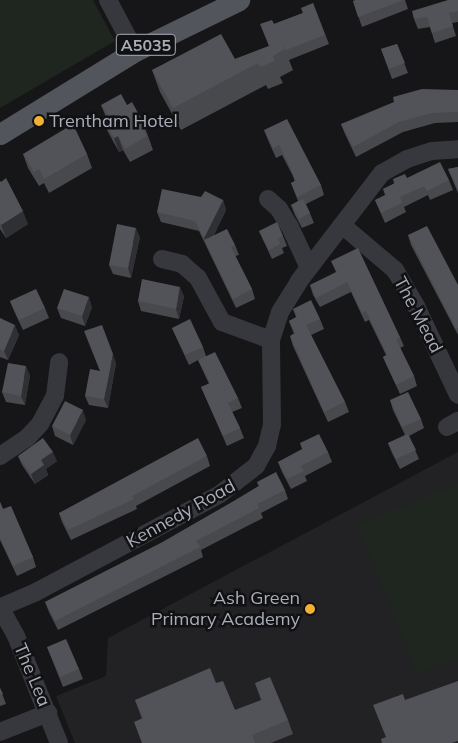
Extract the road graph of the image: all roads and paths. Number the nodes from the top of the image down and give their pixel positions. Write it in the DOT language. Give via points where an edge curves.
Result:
graph roads {
  1 [pos="108,0"];
  2 [pos="239,0"];
  3 [pos="135,51"];
  4 [pos="0,134"];
  5 [pos="458,148"];
  6 [pos="268,199"];
  7 [pos="342,225"];
  8 [pos="162,259"];
  9 [pos="309,268"];
  10 [pos="271,340"];
  11 [pos="59,362"];
  12 [pos="458,395"];
  13 [pos="0,456"];
  14 [pos="0,607"];
  15 [pos="48,713"];
  16 [pos="0,732"];
  17 [pos="59,743"];
  1 -- 3 [label="street"];
  2 -- 3 [label="main road, A5035"];
  3 -- 4 [label="main road, A5035"];
  5 -- 7 [label="street, Kennedy Road" via="416,156 382,173"];
  6 -- 9 [label="street" via="279,209"];
  7 -- 9 [label="street, Kennedy Road"];
  7 -- 12 [label="street, The Mead" via="395,270 416,306"];
  8 -- 10 [label="street" via="182,264 198,278 222,322"];
  9 -- 10 [label="street, Kennedy Road" via="280,312"];
  10 -- 14 [label="street, Kennedy Road" via="272,424 256,466 220,494 36,592"];
  11 -- 13 [label="street" via="55,396 40,424"];
  14 -- 15 [label="street, The Lea"];
  15 -- 16 [label="street"];
  15 -- 17 [label="street, The Lea"];
}
